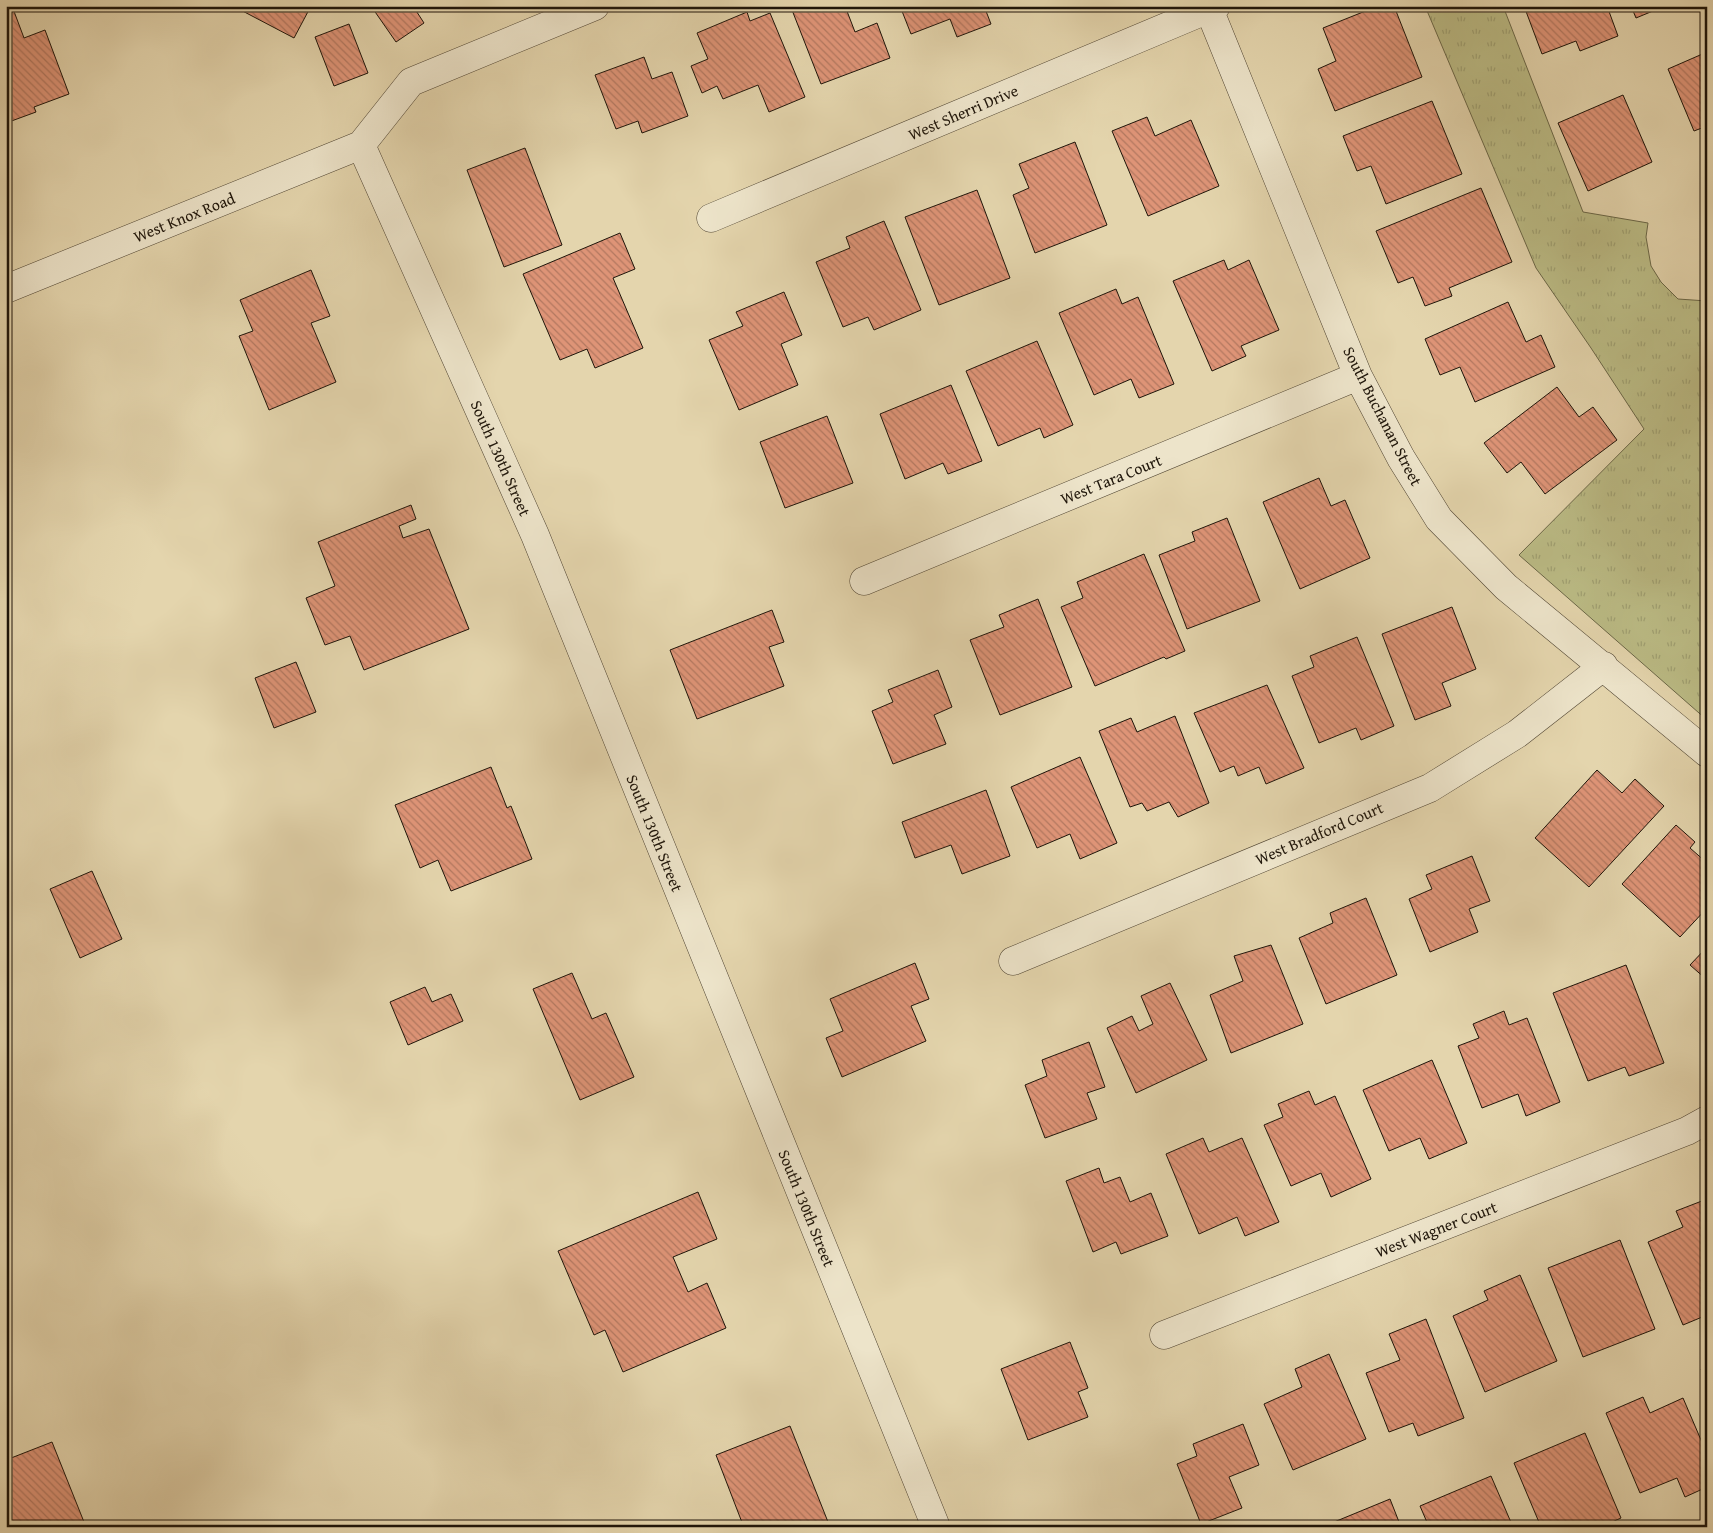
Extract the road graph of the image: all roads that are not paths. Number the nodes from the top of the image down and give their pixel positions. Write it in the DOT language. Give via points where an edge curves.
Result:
graph roads {
  1 [pos="595,6"];
  2 [pos="1212,8"];
  3 [pos="361,145"];
  4 [pos="711,218"];
  5 [pos="6,289"];
  6 [pos="1358,376"];
  7 [pos="864,581"];
  8 [pos="1604,666"];
  9 [pos="1707,753"];
  10 [pos="1013,960"];
  11 [pos="1707,1120"];
  12 [pos="1164,1335"];
  13 [pos="936,1527"];
  1 -- 3 [label="street" via="411,82"];
  2 -- 4 [label="street, West Sherri Drive"];
  2 -- 6 [label="street, South Buchanan Street"];
  3 -- 5 [label="street, West Knox Road"];
  3 -- 13 [label="street, South 130th Street" via="535,535"];
  6 -- 7 [label="street, West Tara Court"];
  6 -- 8 [label="street, South Buchanan Street" via="1400,458 1439,519 1506,586"];
  8 -- 9 [label="street, South Buchanan Street"];
  8 -- 10 [label="street, West Bradford Court" via="1517,734 1430,788"];
  11 -- 12 [label="street, West Wagner Court" via="1687,1131"];
}
